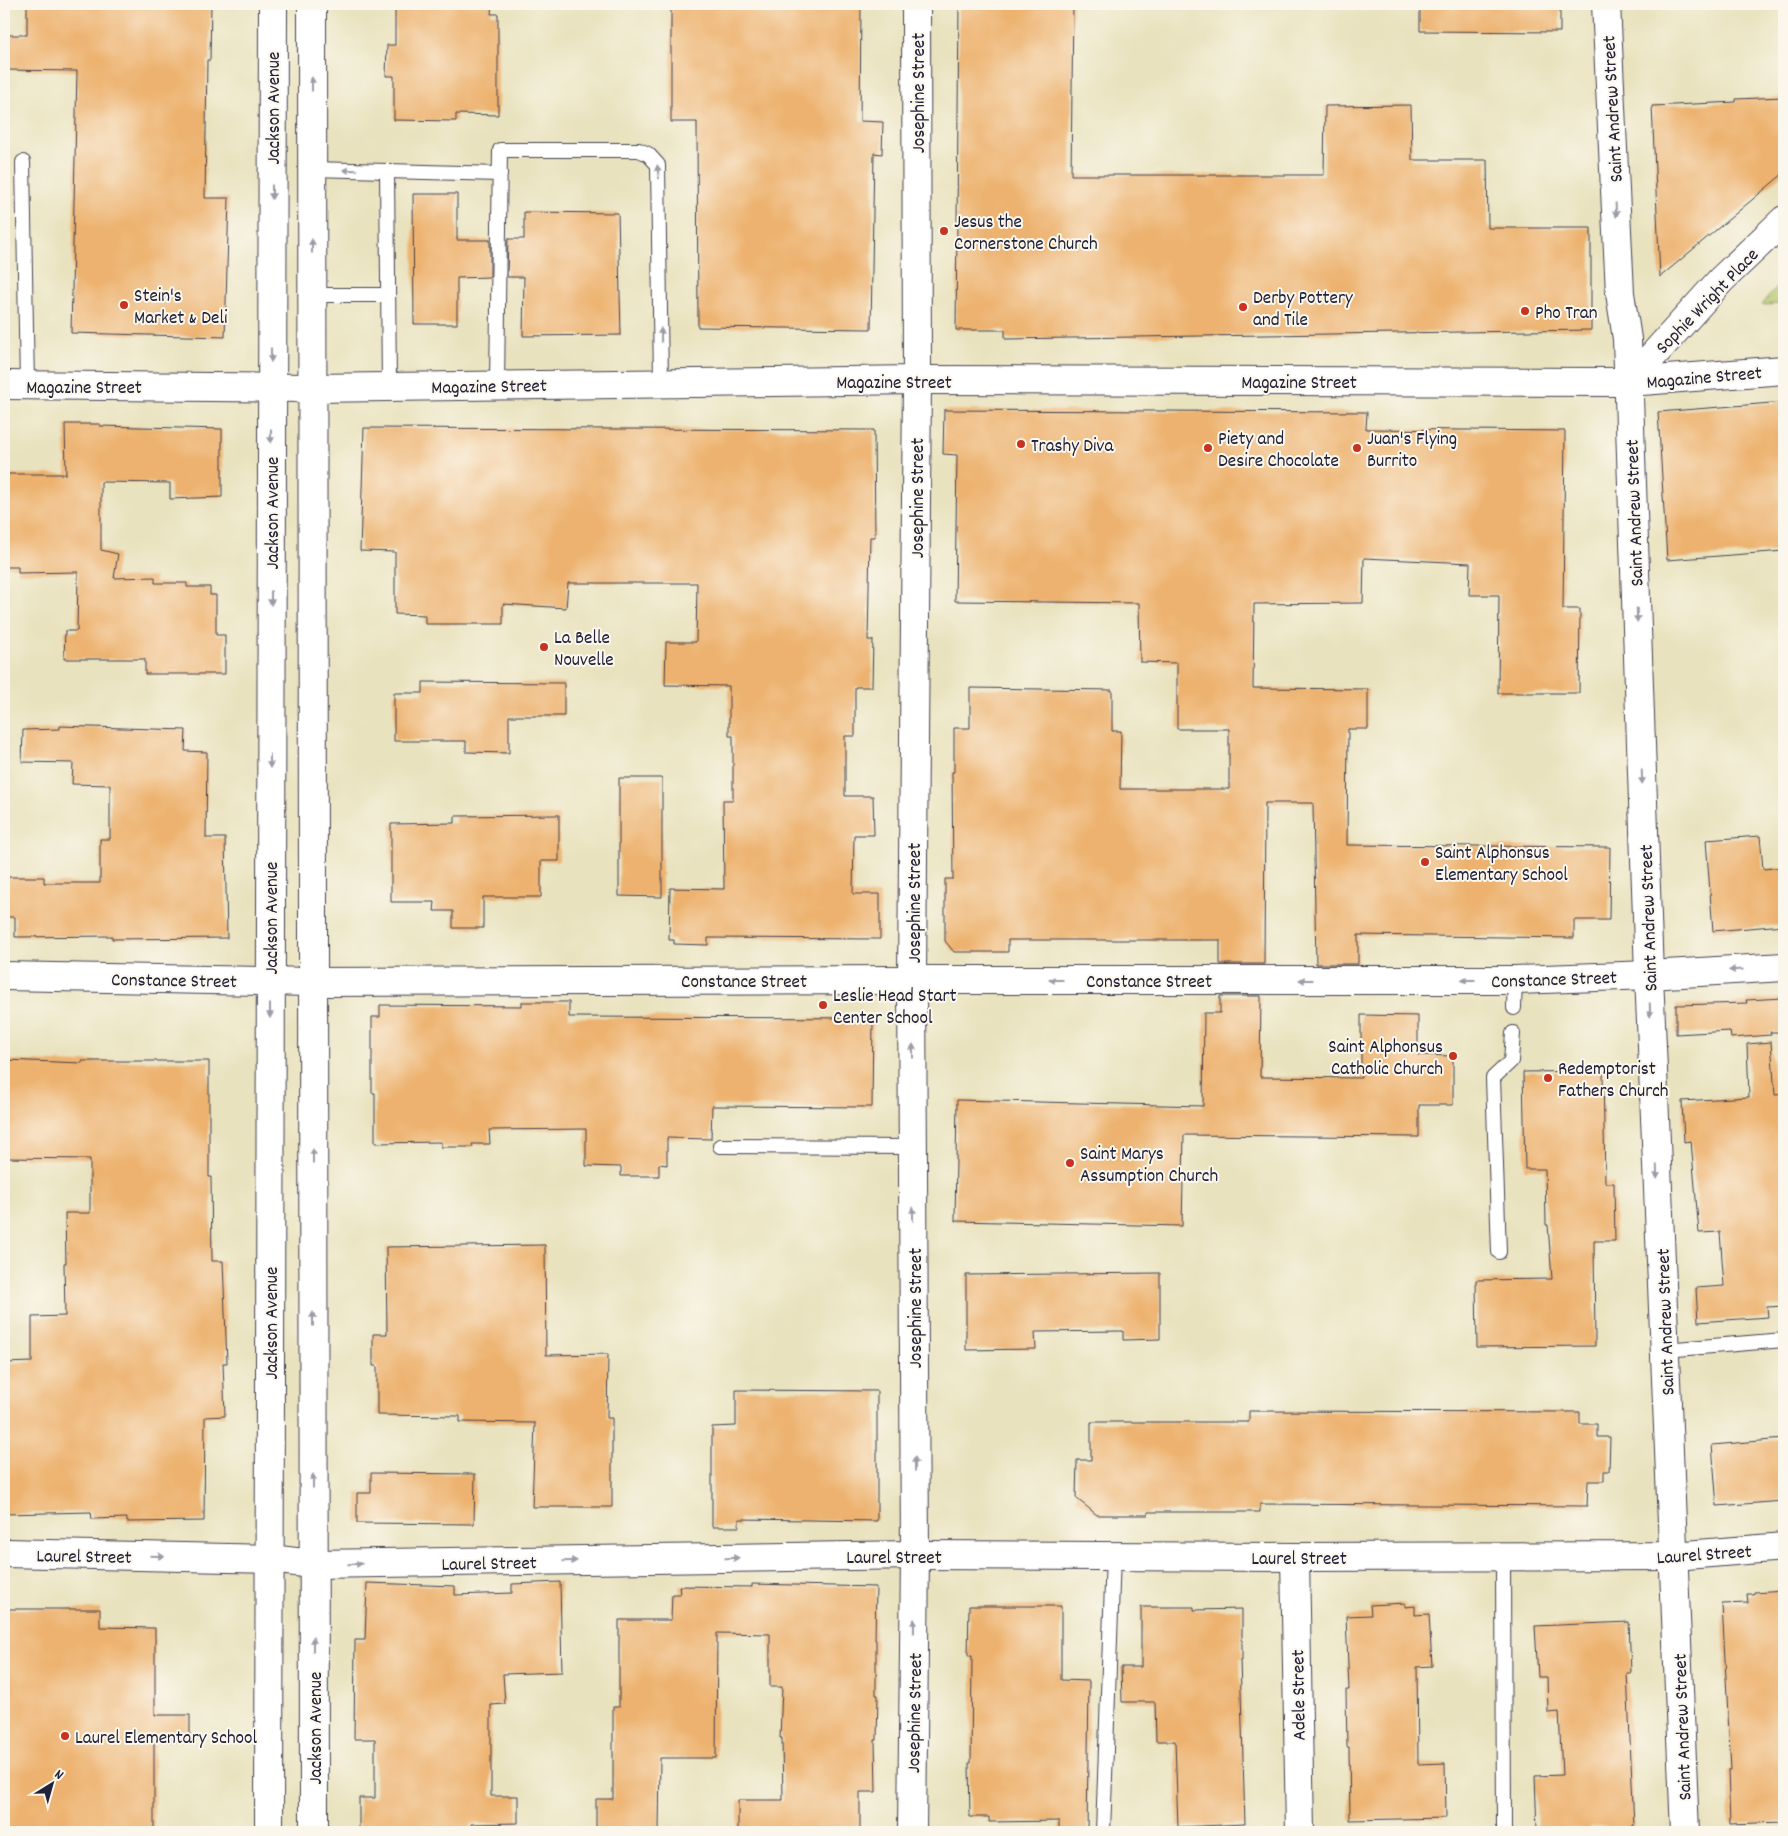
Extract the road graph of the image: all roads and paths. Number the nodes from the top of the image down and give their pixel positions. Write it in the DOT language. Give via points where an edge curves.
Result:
graph roads {
  1 [pos="273,4"];
  2 [pos="312,4"];
  3 [pos="916,4"];
  4 [pos="1606,4"];
  5 [pos="22,162"];
  6 [pos="312,169"];
  7 [pos="387,171"];
  8 [pos="500,174"];
  9 [pos="1784,220"];
  10 [pos="312,295"];
  11 [pos="387,295"];
  12 [pos="1784,370"];
  13 [pos="917,380"];
  14 [pos="1629,382"];
  15 [pos="662,383"];
  16 [pos="15,385"];
  17 [pos="389,386"];
  18 [pos="497,386"];
  19 [pos="271,387"];
  20 [pos="312,388"];
  21 [pos="1784,967"];
  22 [pos="1649,975"];
  23 [pos="4,976"];
  24 [pos="912,980"];
  25 [pos="1515,980"];
  26 [pos="270,981"];
  27 [pos="313,982"];
  28 [pos="1514,1008"];
  29 [pos="1513,1033"];
  30 [pos="720,1146"];
  31 [pos="913,1147"];
  32 [pos="1499,1252"];
  33 [pos="1784,1340"];
  34 [pos="1665,1350"];
  35 [pos="1784,1547"];
  36 [pos="4,1553"];
  37 [pos="915,1555"];
  38 [pos="1113,1556"];
  39 [pos="1674,1556"];
  40 [pos="1295,1557"];
  41 [pos="1504,1557"];
  42 [pos="270,1559"];
  43 [pos="313,1564"];
  44 [pos="269,1832"];
  45 [pos="314,1832"];
  46 [pos="912,1832"];
  47 [pos="1103,1832"];
  48 [pos="1300,1832"];
  49 [pos="1504,1832"];
  50 [pos="1685,1832"];
  1 -- 19 [label="street, Jackson Avenue, one-way"];
  6 -- 2 [label="street, Jackson Avenue, one-way"];
  3 -- 13 [label="street, Josephine Street"];
  4 -- 14 [label="street, Saint Andrew Street, one-way" via="1620,293"];
  5 -- 16 [label="lane"];
  7 -- 6 [label="lane, one-way"];
  10 -- 6 [label="street, Jackson Avenue, one-way"];
  7 -- 8 [label="lane"];
  7 -- 11 [label="lane"];
  15 -- 8 [label="lane, one-way" via="658,165 639,150 500,150"];
  8 -- 18 [label="lane"];
  9 -- 14 [label="street, Sophie Wright Place" via="1721,280"];
  10 -- 11 [label="lane"];
  10 -- 20 [label="street, Jackson Avenue"];
  11 -- 17 [label="lane"];
  12 -- 14 [label="street, Magazine Street"];
  13 -- 14 [label="street, Magazine Street"];
  13 -- 15 [label="street, Magazine Street"];
  13 -- 24 [label="street, Josephine Street"];
  14 -- 22 [label="street, Saint Andrew Street, one-way"];
  15 -- 18 [label="street, Magazine Street"];
  16 -- 19 [label="street, Magazine Street"];
  17 -- 18 [label="street, Magazine Street"];
  17 -- 20 [label="street, Magazine Street"];
  19 -- 20 [label="street, Magazine Street"];
  19 -- 26 [label="street, Jackson Avenue, one-way"];
  20 -- 27 [label="street, Jackson Avenue"];
  21 -- 22 [label="street, Constance Street, one-way"];
  22 -- 25 [label="street, Constance Street"];
  22 -- 34 [label="street, Saint Andrew Street, one-way"];
  23 -- 26 [label="street, Constance Street"];
  25 -- 24 [label="street, Constance Street, one-way"];
  24 -- 27 [label="street, Constance Street"];
  31 -- 24 [label="street, Josephine Street, one-way"];
  25 -- 28 [label="lane"];
  26 -- 27 [label="street, Constance Street"];
  26 -- 42 [label="street, Jackson Avenue, one-way"];
  43 -- 27 [label="street, Jackson Avenue, one-way"];
  29 -- 32 [label="lane" via="1511,1061 1493,1078"];
  30 -- 31 [label="lane"];
  37 -- 31 [label="street, Josephine Street, one-way"];
  33 -- 34 [label="lane"];
  34 -- 39 [label="street, Saint Andrew Street"];
  35 -- 39 [label="street, Laurel Street"];
  36 -- 42 [label="street, Laurel Street, one-way"];
  37 -- 38 [label="street, Laurel Street"];
  43 -- 37 [label="street, Laurel Street, one-way"];
  46 -- 37 [label="street, Josephine Street, one-way"];
  38 -- 40 [label="street, Laurel Street"];
  38 -- 47 [label="lane"];
  39 -- 41 [label="street, Laurel Street"];
  39 -- 50 [label="street, Saint Andrew Street"];
  40 -- 41 [label="street, Laurel Street"];
  40 -- 48 [label="street, Adele Street"];
  41 -- 49 [label="lane"];
  42 -- 43 [label="street, Laurel Street"];
  42 -- 44 [label="street, Jackson Avenue"];
  45 -- 43 [label="street, Jackson Avenue, one-way"];
}
